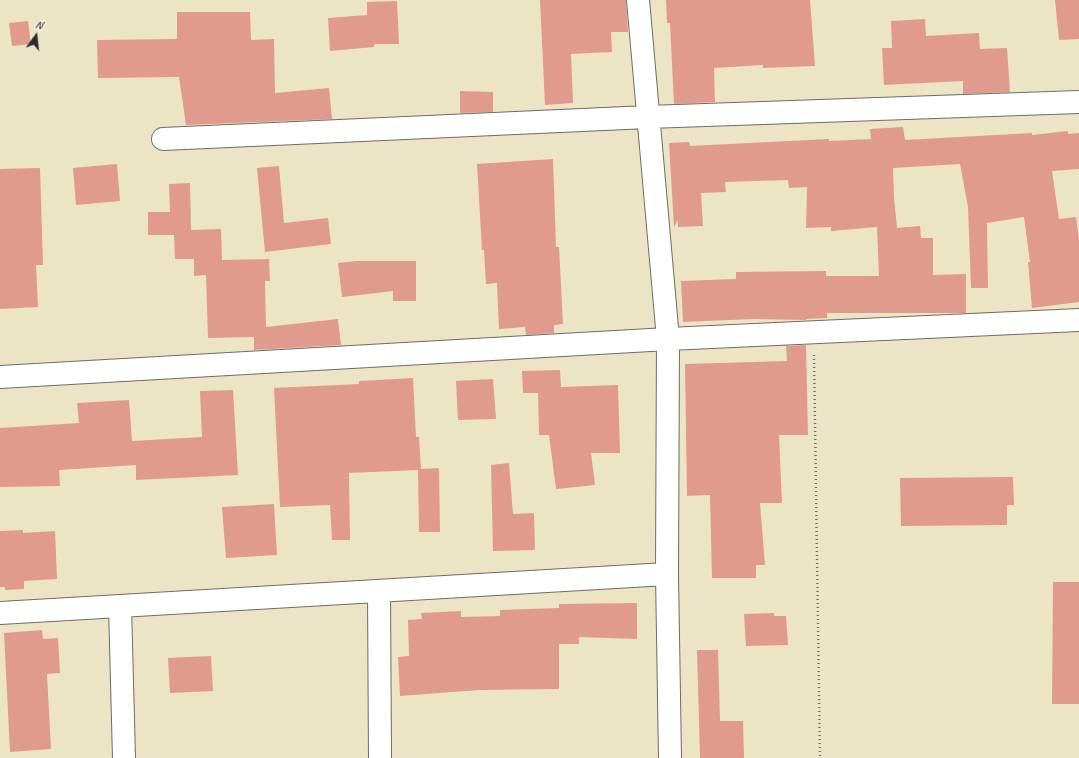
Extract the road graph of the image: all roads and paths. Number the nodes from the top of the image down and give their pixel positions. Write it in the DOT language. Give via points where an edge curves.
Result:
graph roads {
  1 [pos="638,0"];
  2 [pos="1079,102"];
  3 [pos="648,117"];
  4 [pos="163,139"];
  5 [pos="1079,320"];
  6 [pos="813,333"];
  7 [pos="668,339"];
  8 [pos="0,377"];
  9 [pos="667,574"];
  10 [pos="379,591"];
  11 [pos="120,606"];
  12 [pos="0,613"];
  13 [pos="124,758"];
  14 [pos="380,758"];
  15 [pos="670,758"];
  16 [pos="820,758"];
  1 -- 3 [label="street"];
  2 -- 3 [label="street"];
  3 -- 4 [label="street"];
  3 -- 7 [label="street"];
  5 -- 6 [label="street"];
  6 -- 7 [label="street"];
  6 -- 16 [label="path"];
  7 -- 8 [label="street"];
  7 -- 9 [label="street"];
  9 -- 10 [label="street"];
  9 -- 15 [label="street"];
  10 -- 11 [label="street"];
  10 -- 14 [label="street"];
  11 -- 12 [label="street"];
  11 -- 13 [label="street"];
}
